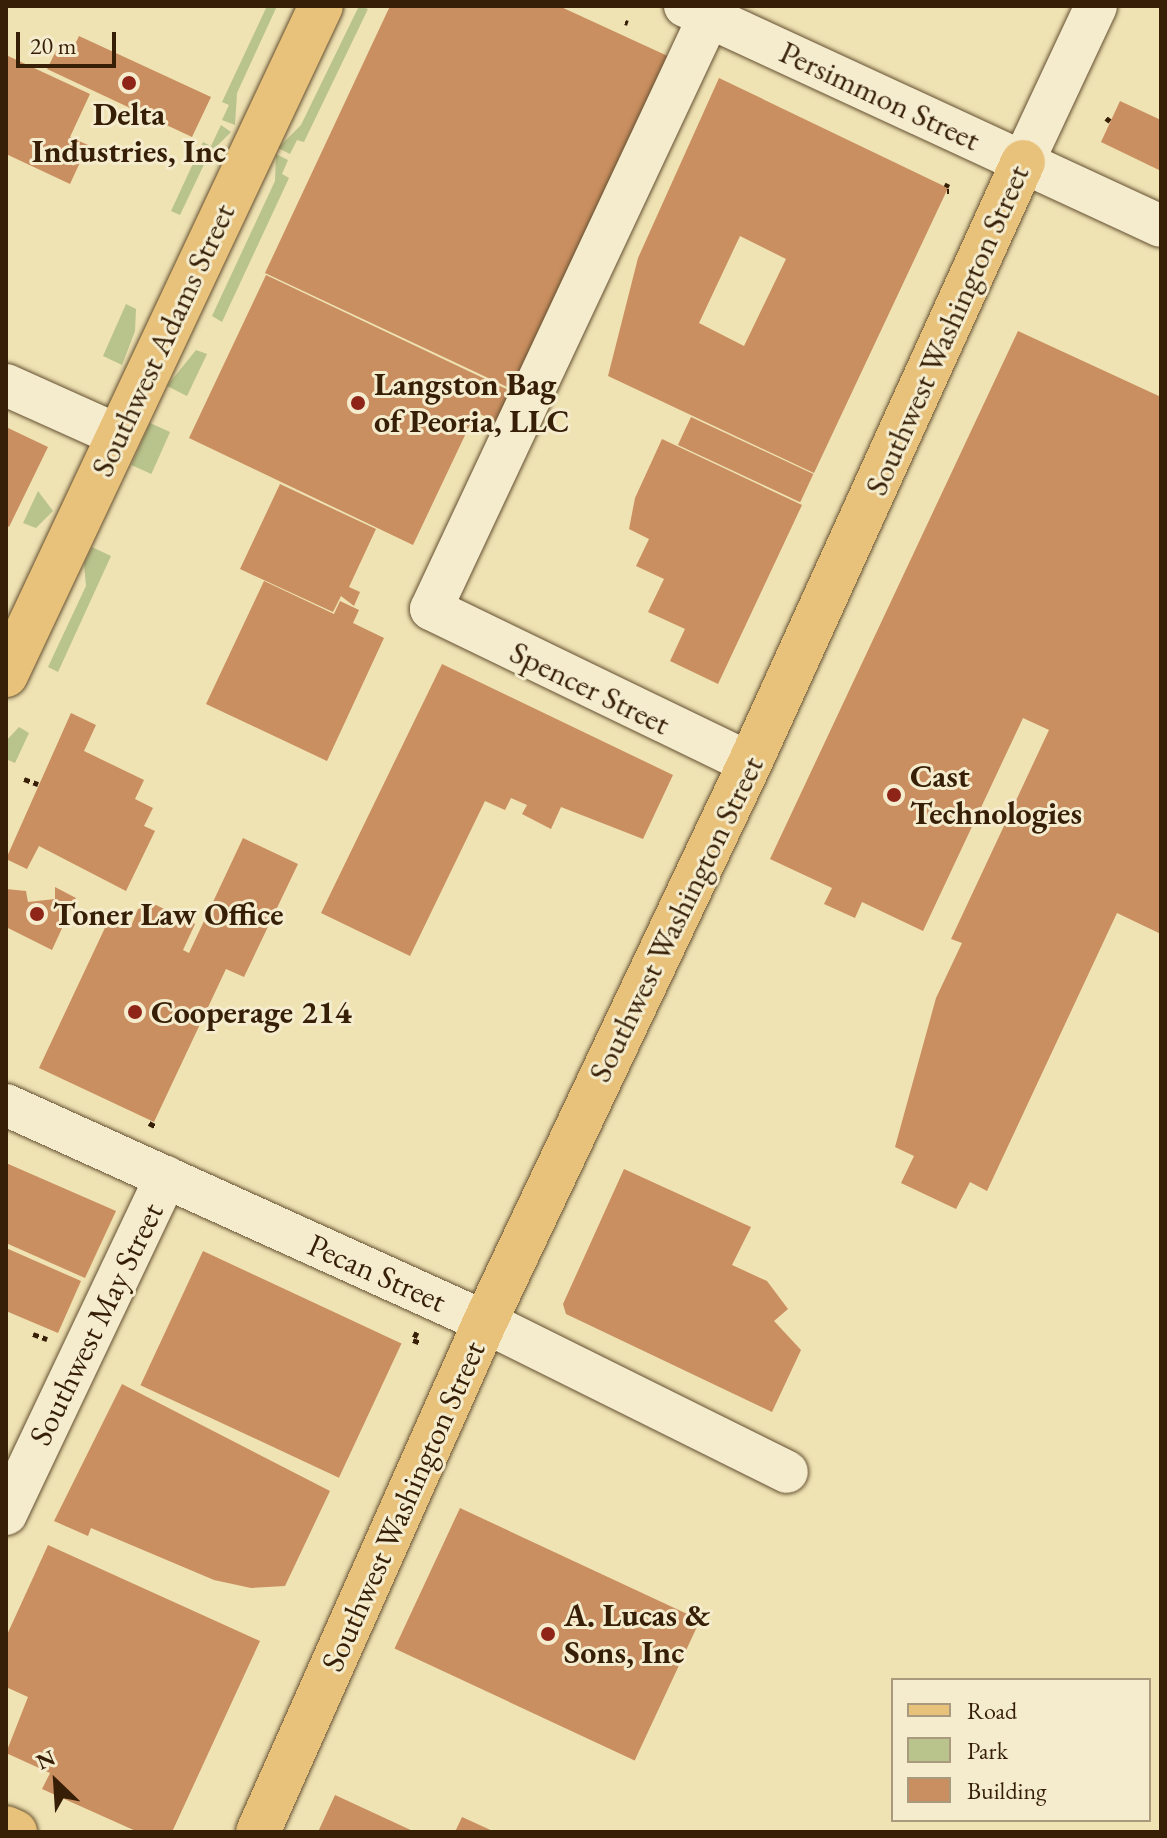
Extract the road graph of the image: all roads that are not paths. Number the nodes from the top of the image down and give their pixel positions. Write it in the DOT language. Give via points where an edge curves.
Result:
graph roads {
  1 [pos="321,6"];
  2 [pos="1096,6"];
  3 [pos="703,10"];
  4 [pos="1023,162"];
  5 [pos="1161,226"];
  6 [pos="6,385"];
  7 [pos="117,435"];
  8 [pos="6,675"];
  9 [pos="750,763"];
  10 [pos="6,1105"];
  11 [pos="166,1177"];
  12 [pos="485,1322"];
  13 [pos="787,1472"];
  14 [pos="6,1514"];
  15 [pos="6,1828"];
  16 [pos="15,1832"];
  17 [pos="258,1832"];
  1 -- 7 [label="main road, Southwest Adams Street"];
  2 -- 4 [label="street, Southwest Washington Street"];
  3 -- 4 [label="street, Persimmon Street"];
  3 -- 9 [label="street, Spencer Street" via="431,609"];
  4 -- 5 [label="street, Persimmon Street"];
  4 -- 9 [label="main road, Southwest Washington Street"];
  6 -- 7 [label="street"];
  7 -- 8 [label="main road, Southwest Adams Street"];
  9 -- 12 [label="main road, Southwest Washington Street"];
  10 -- 11 [label="street, Pecan Street"];
  11 -- 12 [label="street, Pecan Street"];
  11 -- 14 [label="street, Southwest May Street"];
  12 -- 13 [label="street, Pecan Street"];
  12 -- 17 [label="main road, Southwest Washington Street"];
  15 -- 16 [label="main road"];
}
